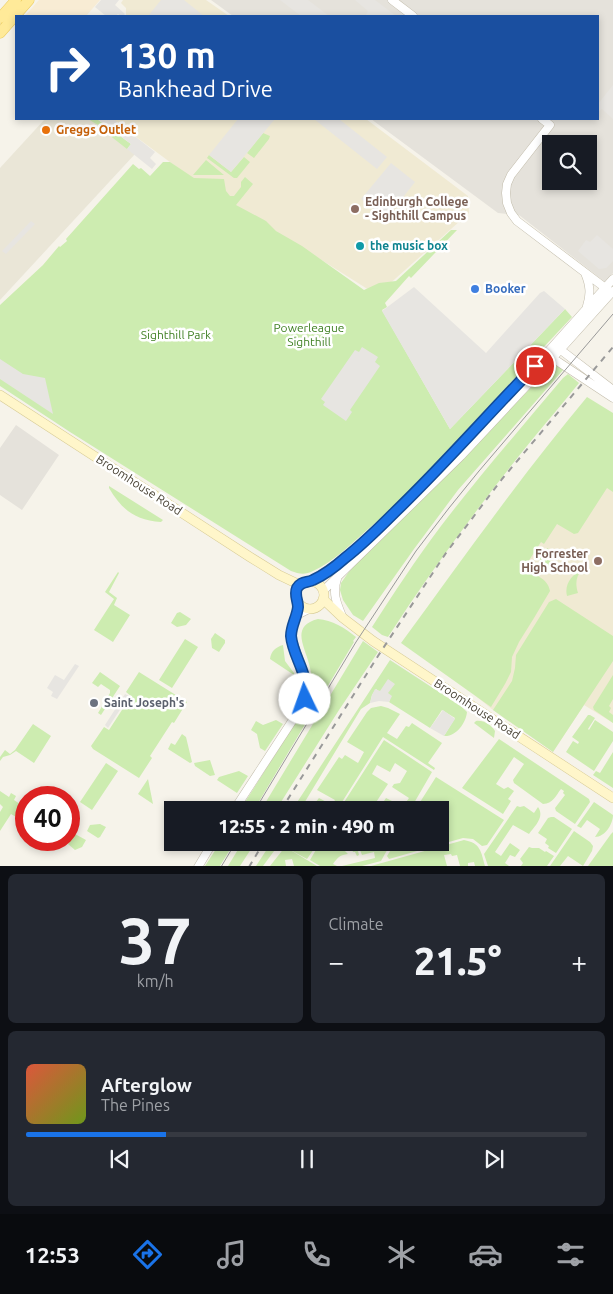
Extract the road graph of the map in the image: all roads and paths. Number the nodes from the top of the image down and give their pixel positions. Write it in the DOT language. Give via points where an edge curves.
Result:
graph roads {
  1 [pos="16,0"];
  2 [pos="29,0"];
  3 [pos="392,0"];
  4 [pos="16,15"];
  5 [pos="413,15"];
  6 [pos="15,16"];
  7 [pos="0,18"];
  8 [pos="0,33"];
  9 [pos="543,120"];
  10 [pos="585,273"];
  11 [pos="613,279"];
  12 [pos="610,291"];
  13 [pos="587,308"];
  14 [pos="557,347"];
  15 [pos="549,355"];
  16 [pos="613,390"];
  17 [pos="0,395"];
  18 [pos="613,398"];
  19 [pos="461,456"];
  20 [pos="437,470"];
  21 [pos="346,568"];
  22 [pos="311,581"];
  23 [pos="298,589"];
  24 [pos="322,598"];
  25 [pos="298,603"];
  26 [pos="309,609"];
  27 [pos="297,615"];
  28 [pos="343,618"];
  29 [pos="613,798"];
  30 [pos="240,801"];
  31 [pos="207,851"];
  32 [pos="198,866"];
  1 -- 7 [label="main road"];
  2 -- 4 [label="main road"];
  3 -- 5 [label="street"];
  6 -- 8 [label="main road"];
  9 -- 10 [label="street" via="550,125 510,175 506,188 507,203 517,221"];
  10 -- 12 [label="street"];
  10 -- 13 [label="street" via="590,291"];
  11 -- 12 [label="street"];
  12 -- 13 [label="street"];
  12 -- 14 [label="street"];
  13 -- 14 [label="street"];
  14 -- 15 [label="street"];
  14 -- 16 [label="street"];
  15 -- 18 [label="street"];
  15 -- 19 [label="street"];
  15 -- 20 [label="street"];
  17 -- 23 [label="main road, Broomhouse Road"];
  19 -- 20 [label="street"];
  19 -- 21 [label="street"];
  20 -- 22 [label="street" via="345,558"];
  21 -- 24 [label="street"];
  21 -- 28 [label="street" via="336,580 334,590"];
  22 -- 23 [label="main road"];
  22 -- 24 [label="main road" via="318,584"];
  23 -- 25 [label="main road"];
  24 -- 26 [label="main road" via="316,608"];
  24 -- 28 [label="main road, Broomhouse Road"];
  25 -- 26 [label="main road"];
  25 -- 27 [label="street"];
  26 -- 27 [label="street"];
  27 -- 30 [label="street" via="291,636 306,683 305,699"];
  28 -- 29 [label="main road, Broomhouse Road" via="392,654"];
  31 -- 32 [label="street"];
}
